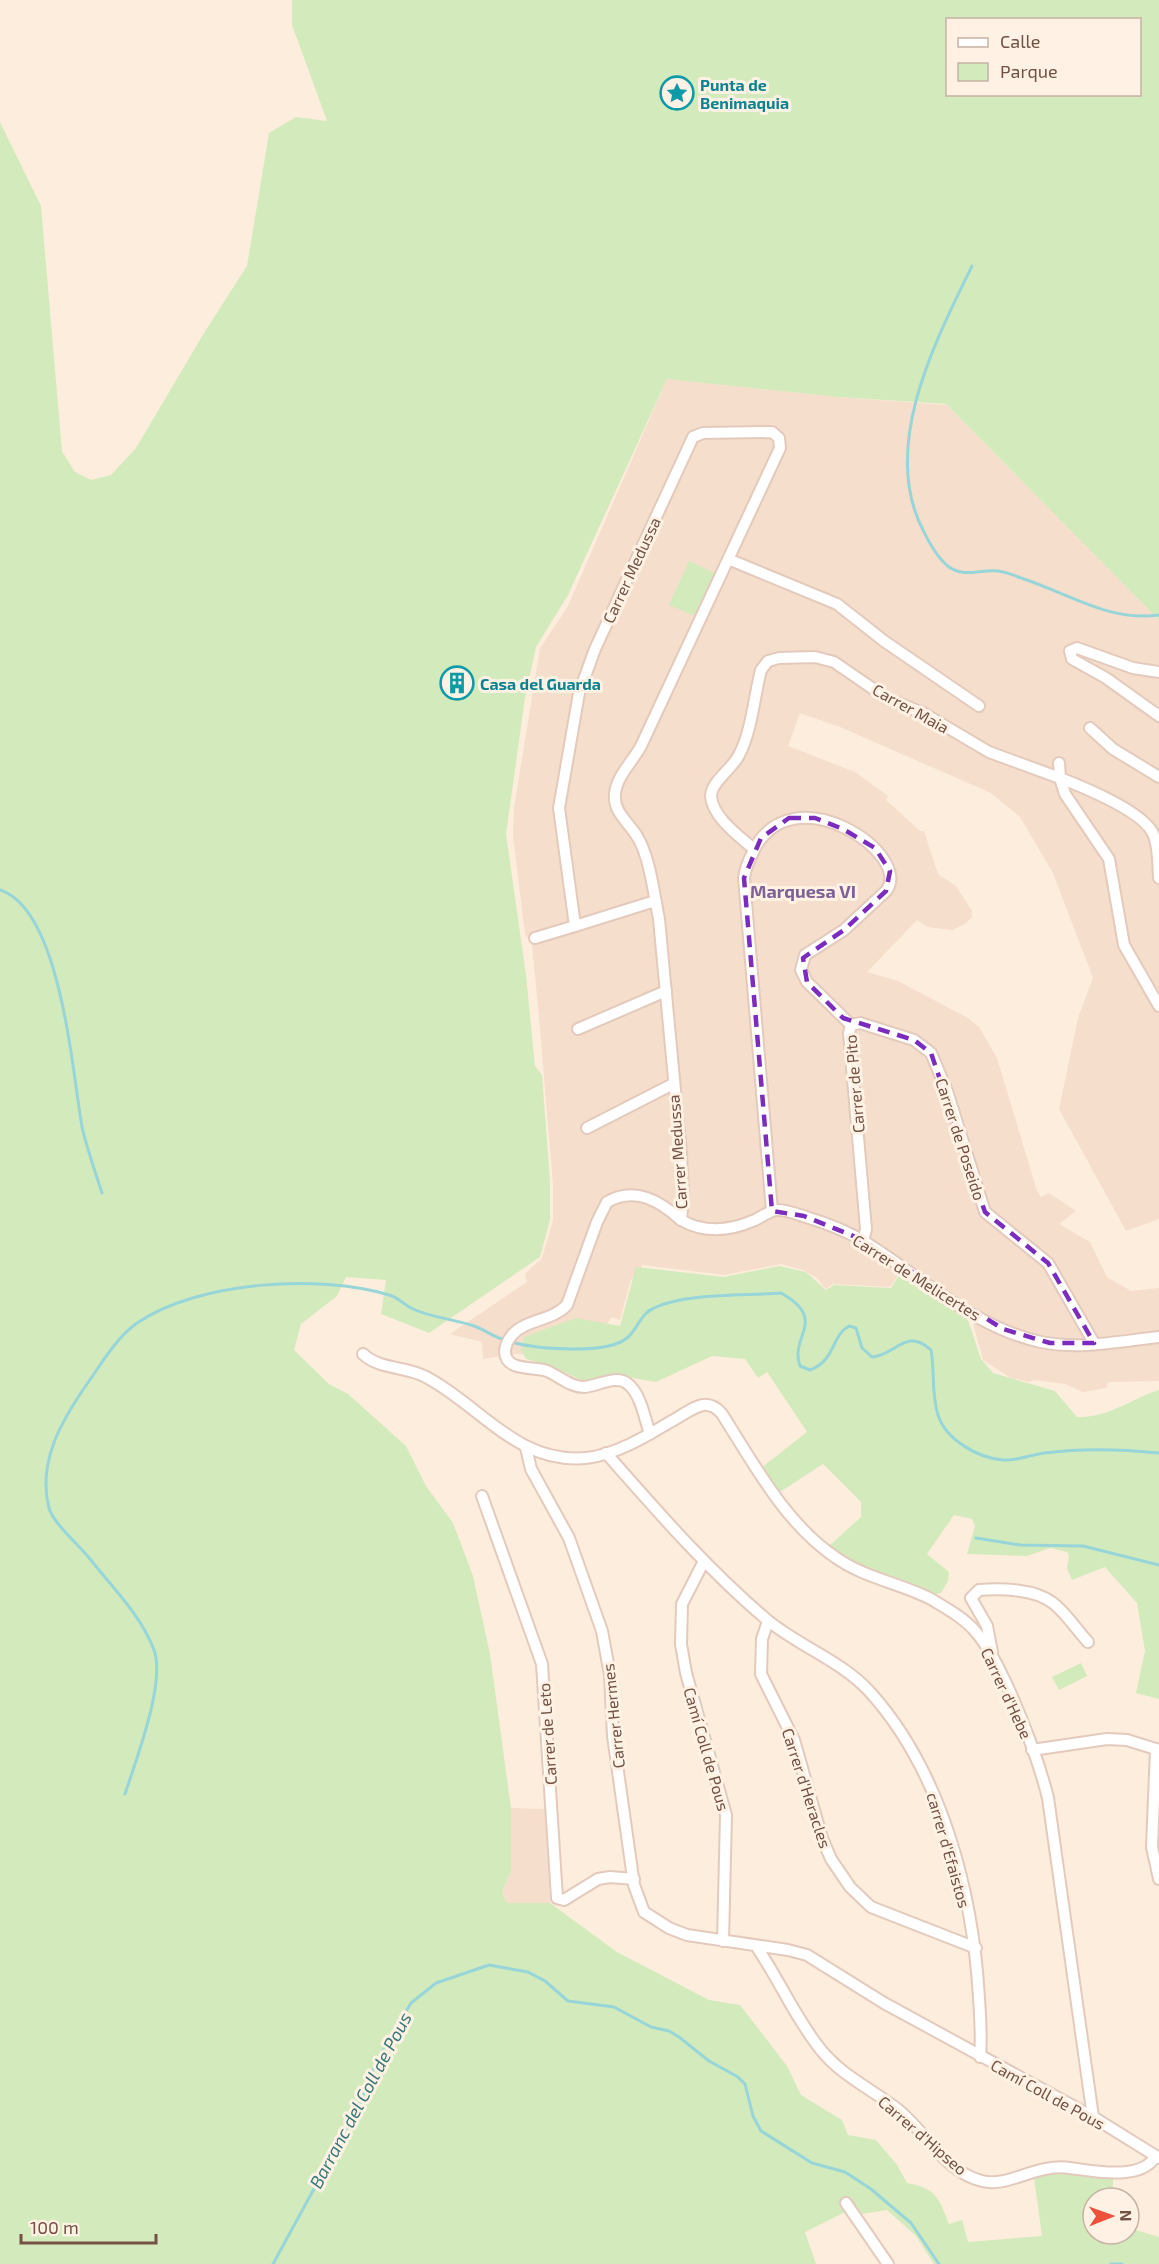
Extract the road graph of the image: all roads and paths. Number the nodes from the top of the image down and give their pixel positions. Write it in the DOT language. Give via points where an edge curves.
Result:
graph roads {
  1 [pos="728,559"];
  2 [pos="1158,675"];
  3 [pos="979,706"];
  4 [pos="1159,716"];
  5 [pos="1090,728"];
  6 [pos="1059,763"];
  7 [pos="1159,777"];
  8 [pos="1060,778"];
  9 [pos="754,849"];
  10 [pos="1159,878"];
  11 [pos="655,901"];
  12 [pos="575,926"];
  13 [pos="535,938"];
  14 [pos="666,991"];
  15 [pos="1159,1006"];
  16 [pos="851,1025"];
  17 [pos="578,1029"];
  18 [pos="673,1084"];
  19 [pos="587,1128"];
  20 [pos="772,1211"];
  21 [pos="681,1220"];
  22 [pos="863,1241"];
  23 [pos="1159,1337"];
  24 [pos="1094,1343"];
  25 [pos="363,1354"];
  26 [pos="650,1434"];
  27 [pos="526,1448"];
  28 [pos="606,1453"];
  29 [pos="482,1496"];
  30 [pos="703,1563"];
  31 [pos="768,1621"];
  32 [pos="1088,1642"];
  33 [pos="992,1655"];
  34 [pos="1157,1749"];
  35 [pos="1032,1750"];
  36 [pos="634,1879"];
  37 [pos="1159,1879"];
  38 [pos="723,1941"];
  39 [pos="756,1946"];
  40 [pos="976,1948"];
  41 [pos="980,2057"];
  42 [pos="1093,2117"];
  43 [pos="1157,2158"];
  44 [pos="846,2203"];
  45 [pos="888,2264"];
  1 -- 3 [label="street" via="837,603"];
  1 -- 11 [label="street, Carrer Medussa" via="641,746 616,789 616,807 640,842"];
  1 -- 12 [label="street, Carrer Medussa" via="780,448 775,433 703,433 693,437 588,666 579,693 559,808"];
  2 -- 4 [label="street" via="1077,648 1070,651 1072,658"];
  5 -- 7 [label="street" via="1113,749"];
  6 -- 8 [label="street"];
  8 -- 9 [label="street, Carrer Maia" via="989,752 923,713 888,699 834,662 808,657 772,659 760,670 739,756 711,795 720,816"];
  8 -- 10 [label="street" via="1146,823 1156,845"];
  8 -- 15 [label="street" via="1065,794 1108,859 1124,945"];
  9 -- 16 [label="street, Carrer de Pito" via="776,823 807,817 850,832 885,859 891,870 889,887 844,930 810,949 802,962 807,982"];
  9 -- 20 [label="street" via="744,878"];
  11 -- 12 [label="street"];
  11 -- 14 [label="street, Carrer Medussa"];
  12 -- 13 [label="street"];
  14 -- 17 [label="street"];
  14 -- 18 [label="street, Carrer Medussa"];
  16 -- 22 [label="street, Carrer de Pito" via="866,1229"];
  16 -- 24 [label="street, Carrer de Poseido" via="860,1023 914,1040 931,1053 985,1212 1048,1263"];
  18 -- 19 [label="street, Carrer Medussa"];
  18 -- 21 [label="street, Carrer Medussa" via="681,1154"];
  20 -- 21 [label="street" via="723,1230"];
  20 -- 22 [label="street, Carrer de Melicertes" via="804,1216"];
  21 -- 26 [label="street, Carrer Medussa" via="651,1198 627,1196 607,1202 567,1305 518,1329 506,1346 506,1357 514,1365 543,1370 577,1386 626,1382 634,1392"];
  22 -- 24 [label="street, Carrer de Melicertes" via="958,1305 1003,1329 1041,1342"];
  23 -- 24 [label="street, Carrer de Melicertes"];
  25 -- 27 [label="street" via="376,1363 427,1378"];
  26 -- 28 [label="street, Carrer d'Hebe"];
  26 -- 33 [label="street, Carrer d'Hebe" via="700,1406 716,1408 773,1493 822,1547 863,1574 924,1596 957,1616 977,1632"];
  27 -- 28 [label="street" via="566,1458"];
  27 -- 36 [label="street, Carrer Hermes" via="531,1469 568,1538 604,1639 613,1736"];
  28 -- 30 [label="street"];
  29 -- 36 [label="street, Carrer de Leto" via="542,1664 557,1898 564,1900 602,1878"];
  30 -- 31 [label="street, carrer d'Efaistos"];
  30 -- 38 [label="street, Camí Coll de Pous" via="682,1604 681,1644 726,1815"];
  31 -- 40 [label="street, carrer d'Efaistos" via="861,1683 913,1752 940,1807"];
  31 -- 40 [label="street, Carrer d'Heracles" via="762,1639 761,1674 794,1740 831,1859 856,1894 875,1910"];
  32 -- 33 [label="street" via="1056,1604 1048,1600 998,1588 979,1590 971,1598 987,1626"];
  33 -- 35 [label="street, Carrer d'Hebe"];
  34 -- 35 [label="street" via="1107,1739"];
  34 -- 37 [label="street" via="1152,1847"];
  35 -- 42 [label="street, Carrer d'Hebe" via="1048,1798"];
  36 -- 38 [label="street, Carrer Hermes" via="639,1902 650,1917 678,1932"];
  38 -- 39 [label="street, Camí Coll de Pous"];
  39 -- 41 [label="street, Camí Coll de Pous" via="807,1956"];
  39 -- 43 [label="street, Carrer d'Hipseo" via="825,2054 896,2108 948,2161 968,2175 980,2181 997,2182 1048,2167 1116,2172 1148,2166"];
  40 -- 41 [label="street, carrer d'Efaistos"];
  41 -- 42 [label="street, Camí Coll de Pous"];
  42 -- 43 [label="street, Camí Coll de Pous"];
  44 -- 45 [label="street"];
}
